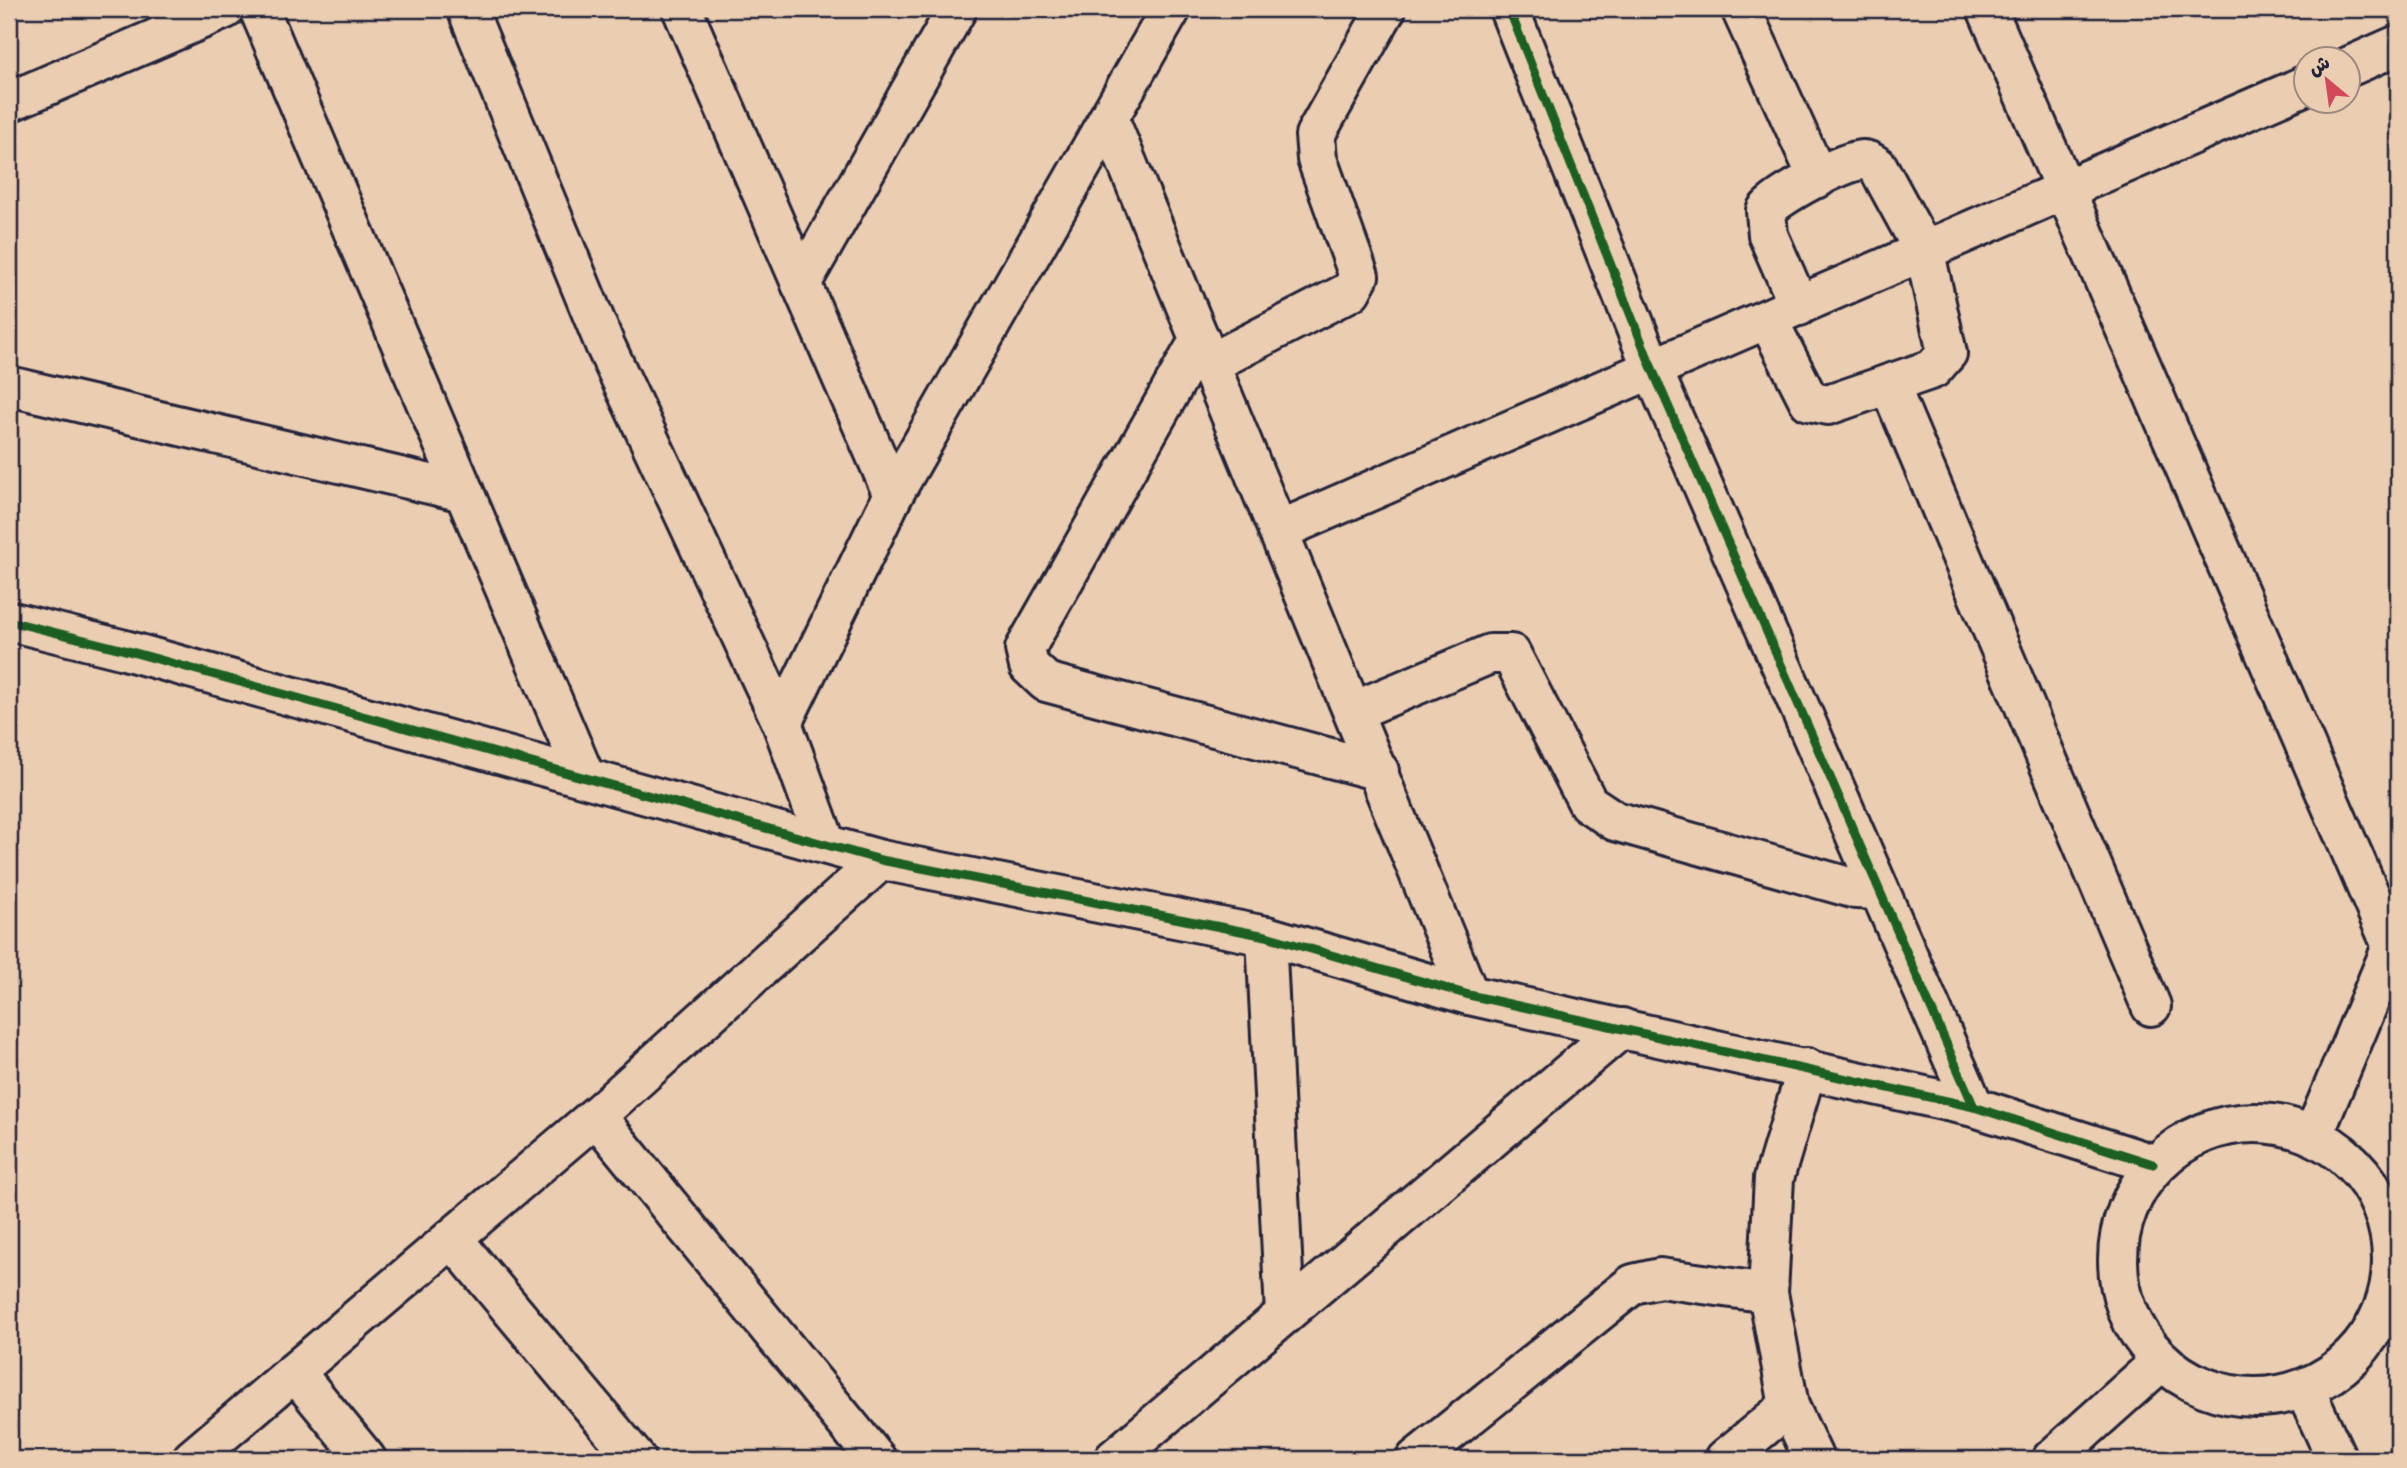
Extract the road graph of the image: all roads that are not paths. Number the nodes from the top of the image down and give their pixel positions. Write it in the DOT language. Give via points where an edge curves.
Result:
graph roads {
  1 [pos="225,9"];
  2 [pos="258,9"];
  3 [pos="467,9"];
  4 [pos="682,9"];
  5 [pos="957,9"];
  6 [pos="1171,9"];
  7 [pos="1386,9"];
  8 [pos="1509,9"];
  9 [pos="1741,9"];
  10 [pos="1987,9"];
  11 [pos="2398,45"];
  12 [pos="2362,61"];
  13 [pos="2292,91"];
  14 [pos="9,102"];
  15 [pos="1109,119"];
  16 [pos="1818,178"];
  17 [pos="2067,188"];
  18 [pos="1924,253"];
  19 [pos="801,284"];
  20 [pos="1784,313"];
  21 [pos="1206,351"];
  22 [pos="1653,371"];
  23 [pos="1889,384"];
  24 [pos="9,386"];
  25 [pos="464,492"];
  26 [pos="893,495"];
  27 [pos="1278,531"];
  28 [pos="9,621"];
  29 [pos="1354,711"];
  30 [pos="782,723"];
  31 [pos="1379,771"];
  32 [pos="585,777"];
  33 [pos="826,844"];
  34 [pos="881,860"];
  35 [pos="1879,890"];
  36 [pos="1266,936"];
  37 [pos="2395,939"];
  38 [pos="1469,995"];
  39 [pos="2151,1006"];
  40 [pos="1622,1028"];
  41 [pos="1807,1068"];
  42 [pos="1974,1107"];
  43 [pos="596,1116"];
  44 [pos="2314,1134"];
  45 [pos="2153,1164"];
  46 [pos="452,1238"];
  47 [pos="1768,1293"];
  48 [pos="2394,1295"];
  49 [pos="1285,1314"];
  50 [pos="2159,1363"];
  51 [pos="295,1372"];
  52 [pos="2305,1390"];
  53 [pos="1789,1406"];
  54 [pos="1127,1455"];
  55 [pos="192,1459"];
  56 [pos="366,1459"];
  57 [pos="636,1459"];
  58 [pos="876,1459"];
  59 [pos="1416,1459"];
  60 [pos="1725,1459"];
  61 [pos="1814,1459"];
  62 [pos="2052,1459"];
  63 [pos="2337,1459"];
  1 -- 14 [label="street"];
  2 -- 25 [label="street"];
  3 -- 30 [label="street" via="606,345"];
  4 -- 19 [label="street"];
  5 -- 19 [label="street"];
  6 -- 15 [label="street"];
  7 -- 21 [label="street" via="1315,135 1317,159 1359,275 1351,291"];
  8 -- 22 [label="street"];
  9 -- 16 [label="street"];
  10 -- 17 [label="street"];
  11 -- 12 [label="street"];
  13 -- 17 [label="street"];
  15 -- 21 [label="street"];
  15 -- 26 [label="street"];
  16 -- 18 [label="street" via="1865,160 1878,167"];
  16 -- 20 [label="street" via="1766,211 1764,220"];
  17 -- 18 [label="street"];
  17 -- 37 [label="street"];
  18 -- 20 [label="street"];
  18 -- 23 [label="street" via="1947,353 1933,369"];
  19 -- 26 [label="street"];
  20 -- 22 [label="street"];
  20 -- 23 [label="street" via="1809,401 1828,405"];
  21 -- 27 [label="street"];
  21 -- 31 [label="street" via="1025,649 1030,666 1046,682"];
  22 -- 27 [label="street"];
  22 -- 35 [label="street"];
  23 -- 39 [label="street"];
  24 -- 25 [label="street"];
  25 -- 32 [label="street"];
  26 -- 30 [label="street"];
  27 -- 29 [label="street"];
  28 -- 32 [label="street"];
  29 -- 31 [label="street"];
  29 -- 35 [label="street" via="1490,654 1511,654 1588,803 1615,821 1856,889"];
  30 -- 33 [label="street"];
  31 -- 38 [label="street"];
  32 -- 33 [label="street"];
  33 -- 34 [label="street"];
  34 -- 36 [label="street"];
  34 -- 43 [label="street"];
  35 -- 42 [label="street"];
  36 -- 38 [label="street"];
  36 -- 49 [label="street"];
  37 -- 44 [label="street"];
  38 -- 40 [label="street"];
  40 -- 41 [label="street"];
  40 -- 49 [label="street"];
  41 -- 42 [label="street"];
  41 -- 47 [label="street" via="1774,1178"];
  42 -- 45 [label="street"];
  43 -- 46 [label="street"];
  43 -- 58 [label="street"];
  44 -- 45 [label="street" via="2258,1121 2201,1132"];
  44 -- 48 [label="street" via="2364,1173 2391,1231"];
  45 -- 50 [label="street" via="2119,1229 2121,1301"];
  46 -- 51 [label="street"];
  46 -- 57 [label="street"];
  47 -- 53 [label="street"];
  47 -- 59 [label="street" via="1660,1278 1633,1284"];
  48 -- 52 [label="street" via="2359,1352"];
  49 -- 54 [label="street"];
  50 -- 52 [label="street" via="2203,1390 2254,1399"];
  50 -- 62 [label="street"];
  51 -- 55 [label="street"];
  51 -- 56 [label="street"];
  52 -- 63 [label="street"];
  53 -- 60 [label="street"];
  53 -- 61 [label="street"];
}
